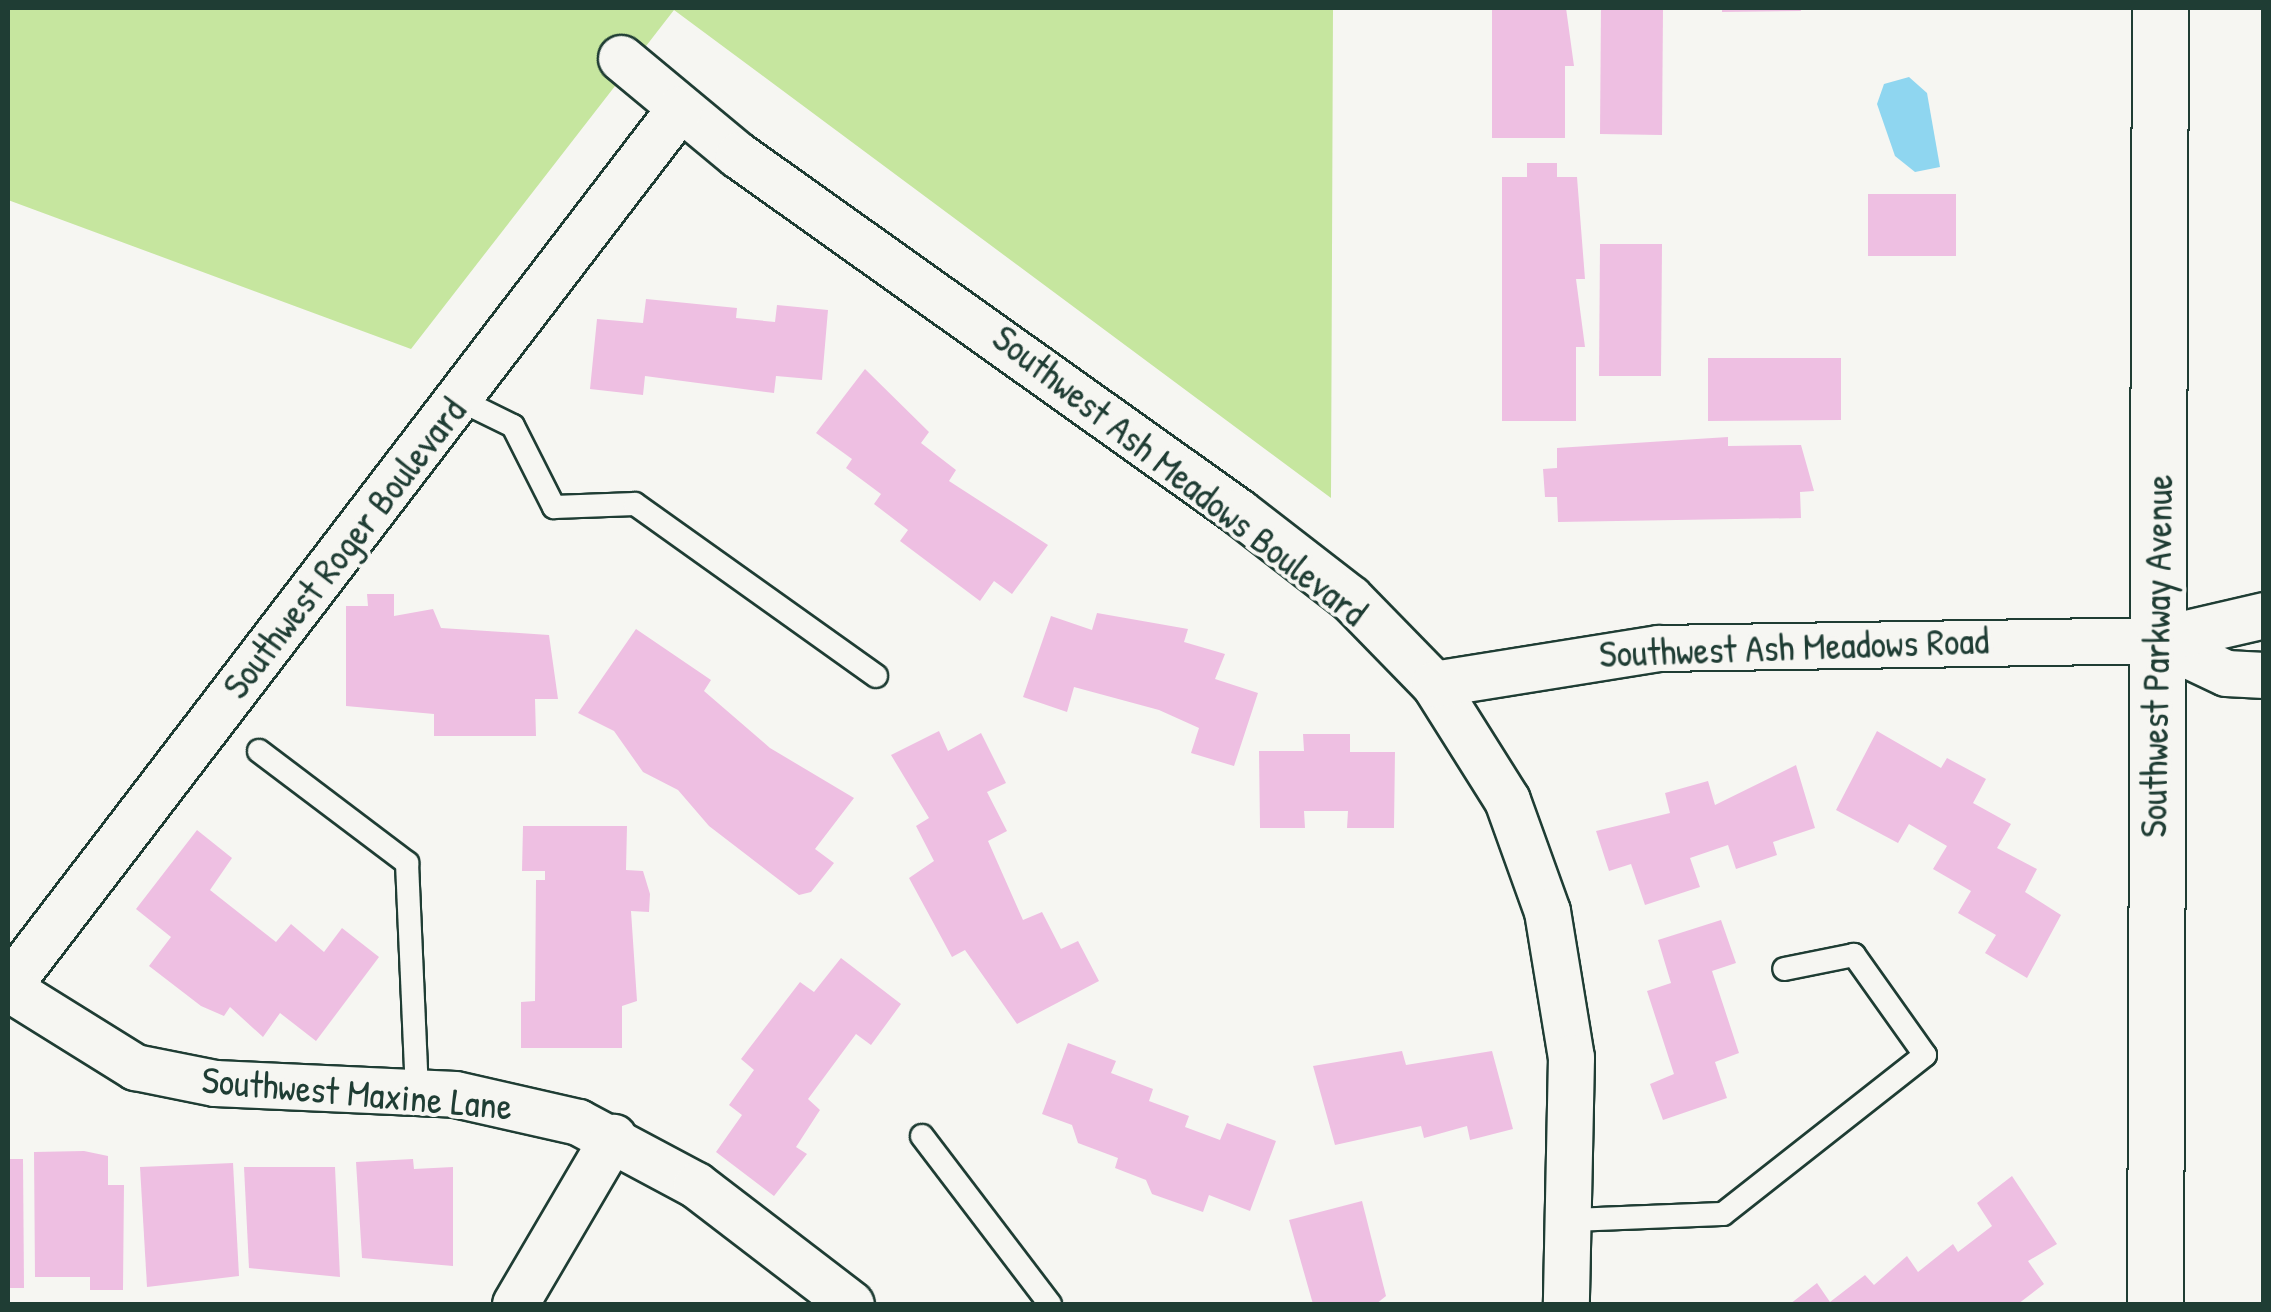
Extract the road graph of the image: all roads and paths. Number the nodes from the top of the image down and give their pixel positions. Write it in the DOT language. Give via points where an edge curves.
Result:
graph roads {
  1 [pos="2160,8"];
  2 [pos="621,58"];
  3 [pos="679,109"];
  4 [pos="458,398"];
  5 [pos="2264,615"];
  6 [pos="2156,640"];
  7 [pos="2264,675"];
  8 [pos="876,676"];
  9 [pos="1434,684"];
  10 [pos="258,751"];
  11 [pos="1784,969"];
  12 [pos="8,987"];
  13 [pos="417,1092"];
  14 [pos="922,1136"];
  15 [pos="613,1138"];
  16 [pos="1571,1220"];
  17 [pos="515,1304"];
  18 [pos="851,1304"];
  19 [pos="1050,1304"];
  20 [pos="1566,1304"];
  21 [pos="2155,1304"];
  1 -- 6 [label="street, Southwest Parkway Avenue"];
  2 -- 3 [label="street, Southwest Ash Meadows Boulevard"];
  3 -- 4 [label="street, Southwest Roger Boulevard"];
  3 -- 9 [label="street, Southwest Ash Meadows Boulevard" via="1239,512 1350,598"];
  4 -- 8 [label="lane" via="512,426 554,507 635,504"];
  4 -- 12 [label="street, Southwest Roger Boulevard"];
  5 -- 6 [label="street, Southwest Ash Meadows Road"];
  6 -- 7 [label="street, Southwest Ash Meadows Road" via="2226,673"];
  6 -- 9 [label="street, Southwest Ash Meadows Road" via="1658,648"];
  6 -- 21 [label="street, Southwest Parkway Avenue"];
  9 -- 16 [label="street, Southwest Ash Meadows Boulevard" via="1507,800 1547,911 1571,1057"];
  10 -- 13 [label="lane" via="407,863"];
  11 -- 16 [label="lane" via="1854,955 1926,1054 1723,1214"];
  12 -- 13 [label="street, Southwest Maxine Lane" via="135,1067 214,1083"];
  13 -- 15 [label="street, Southwest Maxine Lane" via="535,1110"];
  14 -- 19 [label="lane"];
  15 -- 17 [label="street"];
  15 -- 18 [label="street, Southwest Maxine Lane" via="696,1185"];
  16 -- 20 [label="street, Southwest Ash Meadows Boulevard"];
}
